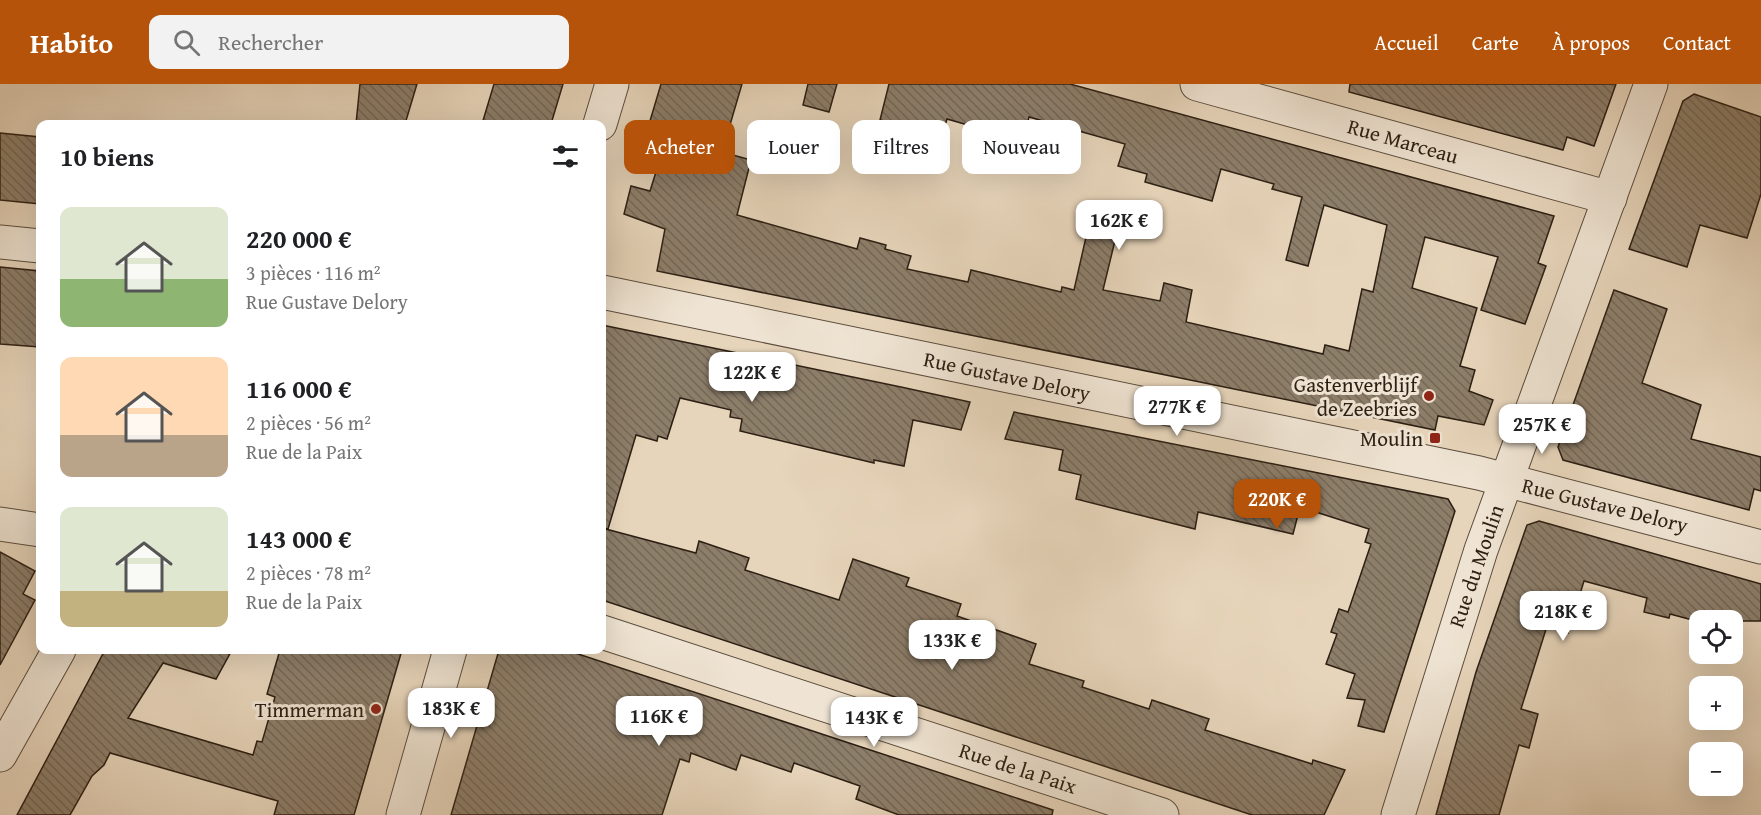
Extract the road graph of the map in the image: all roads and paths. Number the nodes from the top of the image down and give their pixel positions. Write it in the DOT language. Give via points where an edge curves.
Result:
graph roads {
  1 [pos="612,84"];
  2 [pos="1197,84"];
  3 [pos="1651,84"];
  4 [pos="601,120"];
  5 [pos="1610,198"];
  6 [pos="0,242"];
  7 [pos="36,246"];
  8 [pos="606,293"];
  9 [pos="1506,480"];
  10 [pos="0,524"];
  11 [pos="36,529"];
  12 [pos="1761,547"];
  13 [pos="606,633"];
  14 [pos="56,654"];
  15 [pos="449,654"];
  16 [pos="0,754"];
  17 [pos="403,815"];
  18 [pos="1162,815"];
  19 [pos="1398,815"];
  1 -- 4 [label="street"];
  2 -- 5 [label="street, Rue Marceau"];
  3 -- 5 [label="street, Rue du Moulin"];
  5 -- 9 [label="street, Rue du Moulin"];
  6 -- 7 [label="street"];
  8 -- 9 [label="street, Rue Gustave Delory"];
  9 -- 12 [label="street, Rue Gustave Delory"];
  9 -- 19 [label="street, Rue du Moulin"];
  10 -- 11 [label="street"];
  13 -- 18 [label="street, Rue de la Paix"];
  14 -- 16 [label="street"];
  15 -- 17 [label="street"];
}
